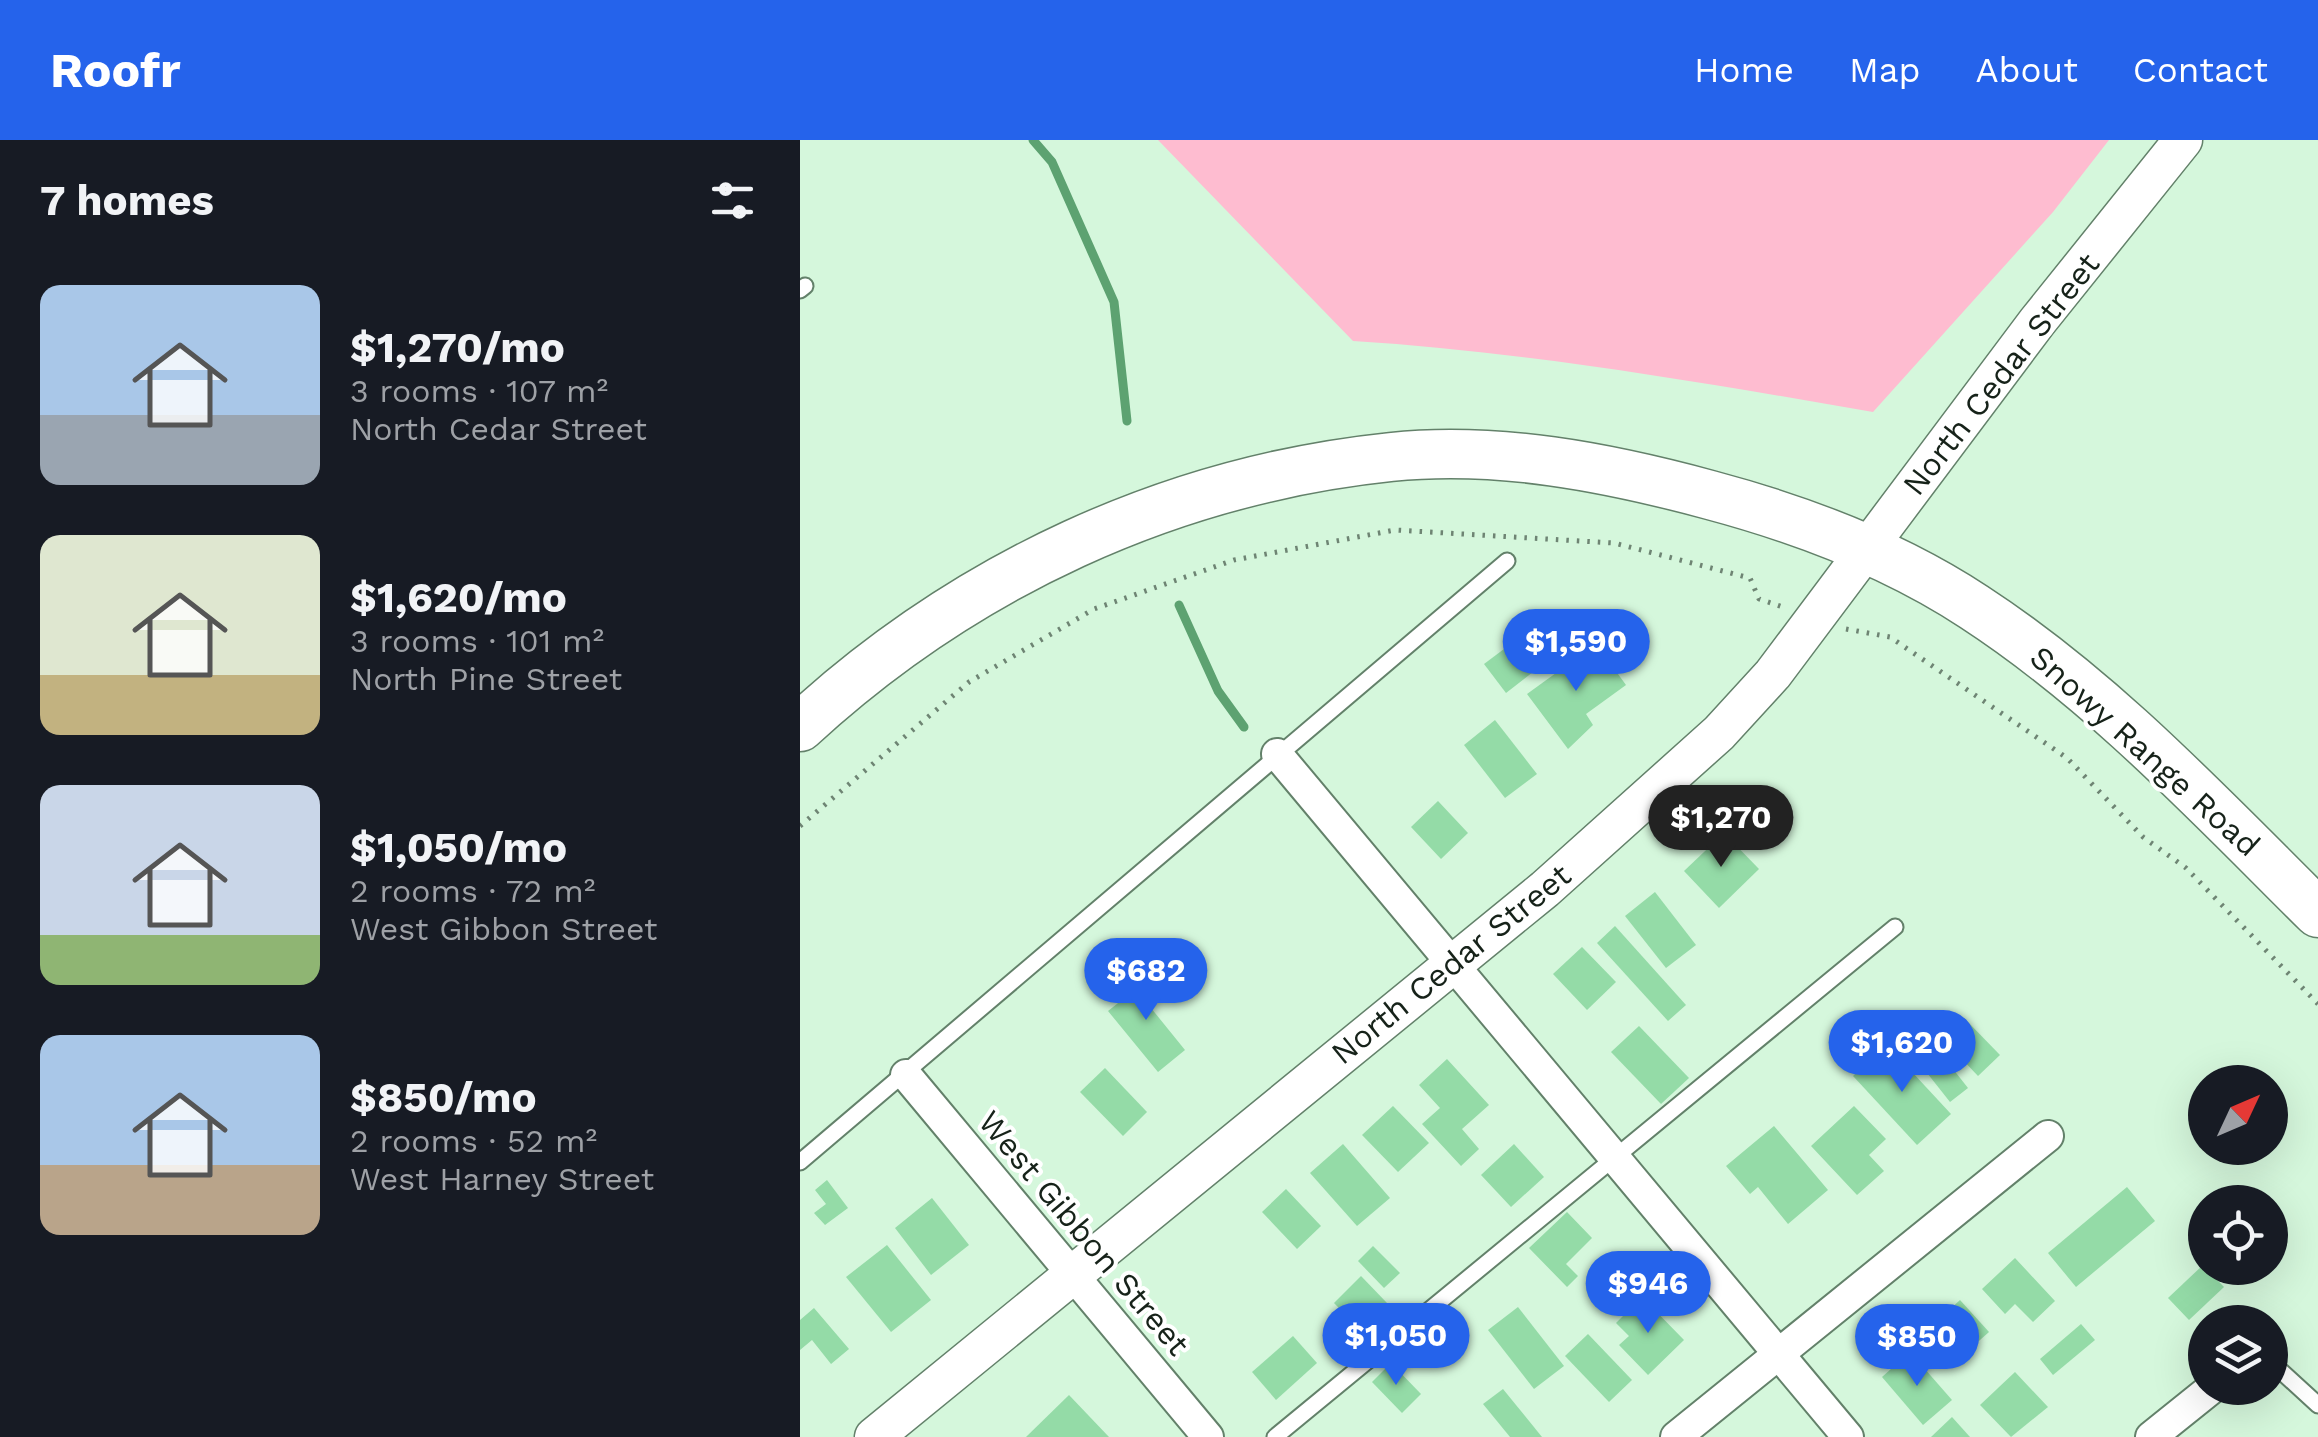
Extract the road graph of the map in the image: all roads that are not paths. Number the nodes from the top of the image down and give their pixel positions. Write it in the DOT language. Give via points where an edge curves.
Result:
graph roads {
  1 [pos="2183,140"];
  2 [pos="1864,550"];
  3 [pos="1507,561"];
  4 [pos="800,727"];
  5 [pos="1278,754"];
  6 [pos="2318,913"];
  7 [pos="1895,927"];
  8 [pos="1452,962"];
  9 [pos="906,1075"];
  10 [pos="2048,1136"];
  11 [pos="1614,1157"];
  12 [pos="800,1162"];
  13 [pos="1074,1272"];
  14 [pos="1778,1353"];
  15 [pos="2288,1377"];
  16 [pos="2318,1404"];
  17 [pos="2191,1405"];
  18 [pos="874,1437"];
  19 [pos="1208,1437"];
  20 [pos="1275,1437"];
  21 [pos="1676,1437"];
  22 [pos="1848,1437"];
  23 [pos="2151,1437"];
  1 -- 2 [label="street, North Cedar Street"];
  2 -- 4 [label="main road, Snowy Range Road" via="1735,502 1558,462 1433,456 1335,466 1213,492 1114,523 1030,562 890,650"];
  2 -- 6 [label="main road, Snowy Range Road" via="1970,604 2040,652 2124,724"];
  2 -- 8 [label="street, North Cedar Street" via="1773,674 1680,772"];
  3 -- 5 [label="lane"];
  5 -- 8 [label="street"];
  5 -- 9 [label="lane"];
  7 -- 11 [label="lane"];
  8 -- 11 [label="street"];
  8 -- 13 [label="street, North Cedar Street"];
  9 -- 12 [label="lane"];
  9 -- 13 [label="street, West Gibbon Street"];
  10 -- 14 [label="street"];
  11 -- 14 [label="street"];
  11 -- 20 [label="lane"];
  13 -- 18 [label="street, North Cedar Street"];
  13 -- 19 [label="street, West Gibbon Street"];
  14 -- 21 [label="street"];
  14 -- 22 [label="street"];
  15 -- 16 [label="lane"];
  17 -- 23 [label="street"];
}
